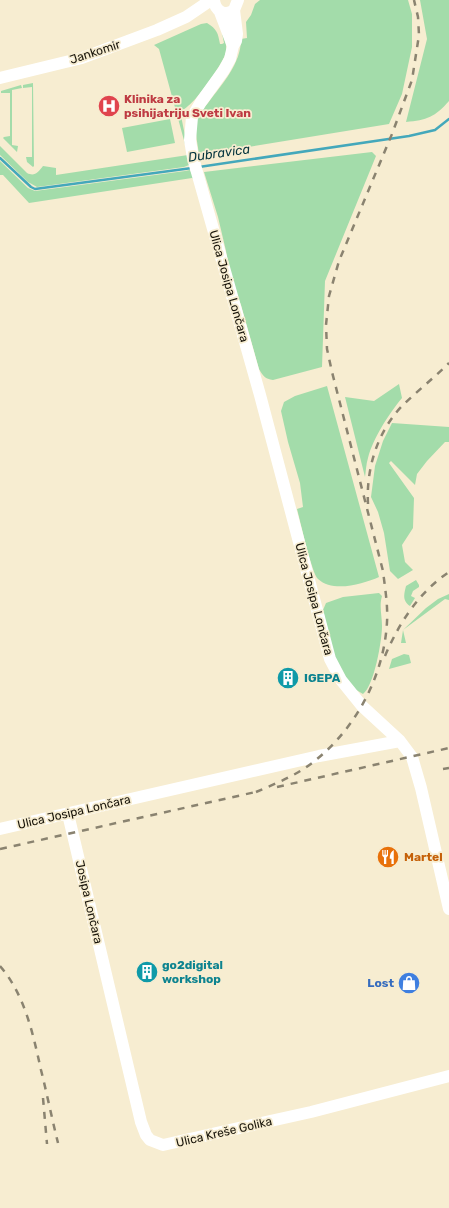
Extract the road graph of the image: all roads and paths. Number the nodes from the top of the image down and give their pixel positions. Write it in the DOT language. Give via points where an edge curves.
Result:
graph roads {
  1 [pos="238,3"];
  2 [pos="215,5"];
  3 [pos="233,46"];
  4 [pos="0,78"];
  5 [pos="400,741"];
  6 [pos="68,814"];
  7 [pos="0,829"];
  8 [pos="449,909"];
  9 [pos="110,991"];
  10 [pos="449,1076"];
  1 -- 2 [label="street" via="228,13"];
  1 -- 3 [label="street, Ulica Josipa Lončara" via="237,34"];
  2 -- 3 [label="street"];
  2 -- 4 [label="street, Jankomir" via="82,58"];
  3 -- 5 [label="street, Ulica Josipa Lončara" via="224,70 192,117 190,140 193,158 260,395 330,660 341,680 362,706"];
  5 -- 6 [label="street, Ulica Josipa Lončara" via="319,756"];
  5 -- 8 [label="street" via="412,757"];
  6 -- 7 [label="street, Ulica Josipa Lončara"];
  6 -- 9 [label="street, Josipa Lončara"];
  9 -- 10 [label="street, Ulica Kreše Golika" via="141,1122 150,1140 163,1145 310,1112"];
}
